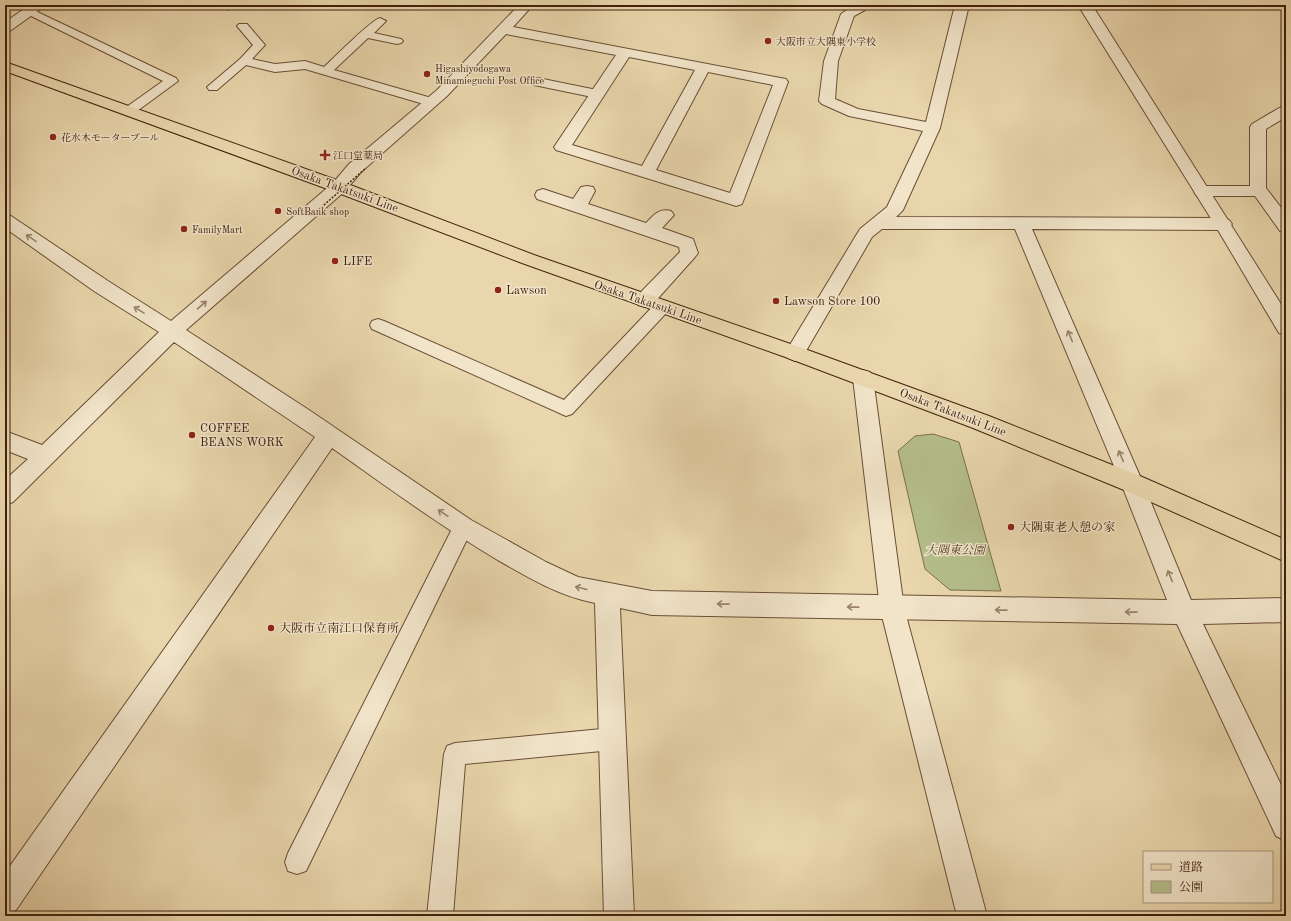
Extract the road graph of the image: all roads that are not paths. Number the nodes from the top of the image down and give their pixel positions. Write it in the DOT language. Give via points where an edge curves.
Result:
graph roads {
  1 [pos="526,5"];
  2 [pos="861,5"];
  3 [pos="962,5"];
  4 [pos="1084,5"];
  5 [pos="34,8"];
  6 [pos="380,21"];
  7 [pos="243,26"];
  8 [pos="5,28"];
  9 [pos="504,29"];
  10 [pos="365,34"];
  11 [pos="397,41"];
  12 [pos="625,52"];
  13 [pos="244,61"];
  14 [pos="5,66"];
  15 [pos="704,67"];
  16 [pos="326,71"];
  17 [pos="538,82"];
  18 [pos="213,87"];
  19 [pos="597,94"];
  20 [pos="431,102"];
  21 [pos="1286,110"];
  22 [pos="129,111"];
  23 [pos="932,128"];
  24 [pos="646,173"];
  25 [pos="339,187"];
  26 [pos="587,191"];
  27 [pos="1202,191"];
  28 [pos="1260,191"];
  29 [pos="543,195"];
  30 [pos="577,206"];
  31 [pos="665,216"];
  32 [pos="5,220"];
  33 [pos="879,223"];
  34 [pos="1021,223"];
  35 [pos="1223,224"];
  36 [pos="1286,227"];
  37 [pos="649,230"];
  38 [pos="645,300"];
  39 [pos="663,306"];
  40 [pos="378,325"];
  41 [pos="1286,328"];
  42 [pos="172,331"];
  43 [pos="794,353"];
  44 [pos="863,378"];
  45 [pos="328,436"];
  46 [pos="5,440"];
  47 [pos="44,456"];
  48 [pos="1132,483"];
  49 [pos="5,495"];
  50 [pos="463,527"];
  51 [pos="1286,551"];
  52 [pos="606,594"];
  53 [pos="892,608"];
  54 [pos="1286,610"];
  55 [pos="1184,612"];
  56 [pos="612,739"];
  57 [pos="1286,826"];
  58 [pos="297,862"];
  59 [pos="5,900"];
  60 [pos="440,916"];
  61 [pos="619,916"];
  62 [pos="972,916"];
  1 -- 9 [label="street"];
  2 -- 23 [label="street" via="848,14 831,61 827,101 854,113"];
  3 -- 23 [label="street"];
  4 -- 27 [label="street"];
  5 -- 8 [label="street"];
  5 -- 22 [label="lane" via="172,81"];
  6 -- 10 [label="lane"];
  7 -- 13 [label="lane" via="259,45"];
  9 -- 12 [label="street"];
  9 -- 20 [label="street"];
  10 -- 11 [label="lane"];
  10 -- 16 [label="lane"];
  12 -- 15 [label="street"];
  12 -- 19 [label="street"];
  13 -- 16 [label="lane" via="275,68 305,65"];
  13 -- 18 [label="lane"];
  14 -- 22 [label="main road, Osaka Takatsuki Line"];
  15 -- 24 [label="street"];
  15 -- 24 [label="street" via="781,82 736,200"];
  16 -- 20 [label="lane"];
  17 -- 19 [label="lane"];
  19 -- 24 [label="street" via="562,147"];
  20 -- 25 [label="street" via="355,168"];
  21 -- 28 [label="street" via="1258,127"];
  22 -- 25 [label="main road, Osaka Takatsuki Line"];
  23 -- 33 [label="street" via="894,210"];
  25 -- 38 [label="main road, Osaka Takatsuki Line"];
  42 -- 25 [label="street, one-way"];
  26 -- 30 [label="street"];
  27 -- 28 [label="street"];
  27 -- 35 [label="street"];
  28 -- 36 [label="street"];
  29 -- 30 [label="street"];
  30 -- 37 [label="street"];
  31 -- 37 [label="street"];
  42 -- 32 [label="street, one-way" via="100,286"];
  33 -- 34 [label="street"];
  33 -- 43 [label="street" via="866,233"];
  34 -- 35 [label="street"];
  48 -- 34 [label="street, one-way"];
  35 -- 41 [label="street"];
  37 -- 38 [label="street" via="687,243 689,253"];
  38 -- 39 [label="main road, Osaka Takatsuki Line"];
  39 -- 40 [label="lane" via="566,409"];
  39 -- 43 [label="main road, Osaka Takatsuki Line"];
  42 -- 45 [label="street" via="302,416"];
  42 -- 47 [label="street"];
  43 -- 44 [label="main road, Osaka Takatsuki Line"];
  44 -- 48 [label="main road, Osaka Takatsuki Line"];
  44 -- 53 [label="street"];
  50 -- 45 [label="street, one-way"];
  45 -- 59 [label="street"];
  46 -- 47 [label="street"];
  47 -- 49 [label="street"];
  48 -- 51 [label="main road, Osaka Takatsuki Line"];
  55 -- 48 [label="street, one-way"];
  52 -- 50 [label="street, one-way" via="576,588 537,570"];
  50 -- 58 [label="lane"];
  53 -- 52 [label="street, one-way" via="652,603"];
  52 -- 56 [label="street"];
  55 -- 53 [label="street, one-way"];
  53 -- 62 [label="street"];
  54 -- 55 [label="street"];
  55 -- 57 [label="street"];
  56 -- 60 [label="lane" via="455,754"];
  56 -- 61 [label="street"];
}
